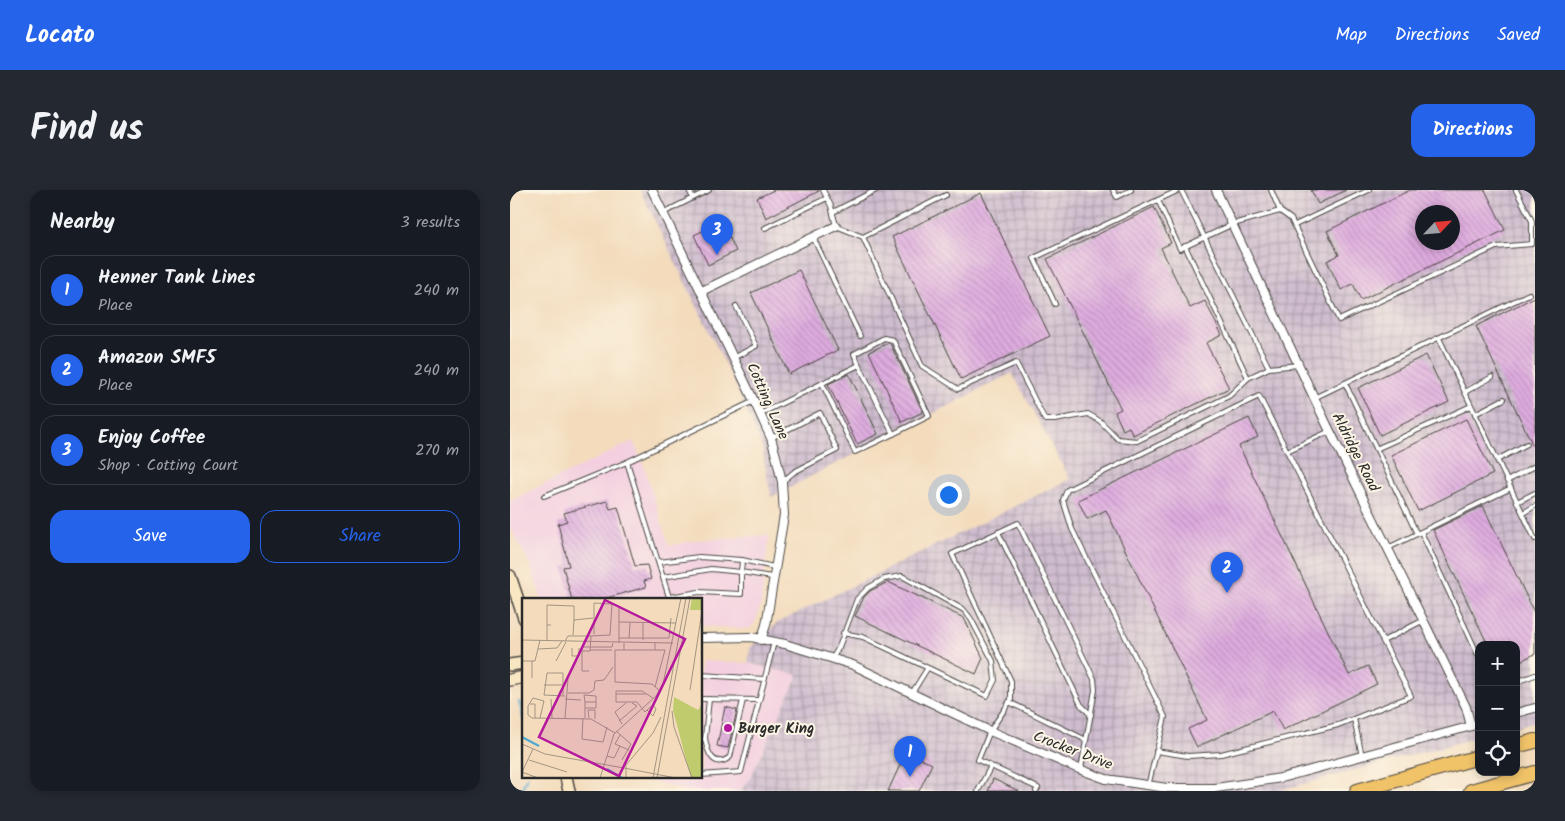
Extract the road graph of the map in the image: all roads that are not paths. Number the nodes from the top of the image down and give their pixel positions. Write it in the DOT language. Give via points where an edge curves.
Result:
graph roads {
  1 [pos="652,190"];
  2 [pos="689,190"];
  3 [pos="709,190"];
  4 [pos="823,190"];
  5 [pos="876,190"];
  6 [pos="1114,190"];
  7 [pos="1131,190"];
  8 [pos="1180,190"];
  9 [pos="1216,190"];
  10 [pos="1271,190"];
  11 [pos="1369,190"];
  12 [pos="1516,190"];
  13 [pos="946,195"];
  14 [pos="693,198"];
  15 [pos="827,198"];
  16 [pos="1158,200"];
  17 [pos="1280,211"];
  18 [pos="833,212"];
  19 [pos="663,213"];
  20 [pos="1233,224"];
  21 [pos="836,226"];
  22 [pos="1295,226"];
  23 [pos="765,228"];
  24 [pos="813,237"];
  25 [pos="862,237"];
  26 [pos="1204,238"];
  27 [pos="1185,246"];
  28 [pos="702,291"];
  29 [pos="1529,294"];
  30 [pos="1055,304"];
  31 [pos="736,306"];
  32 [pos="860,336"];
  33 [pos="1440,338"];
  34 [pos="733,358"];
  35 [pos="859,365"];
  36 [pos="1299,365"];
  37 [pos="1268,368"];
  38 [pos="1492,377"];
  39 [pos="1248,378"];
  40 [pos="822,383"];
  41 [pos="1345,383"];
  42 [pos="1465,392"];
  43 [pos="1314,398"];
  44 [pos="1504,399"];
  45 [pos="754,401"];
  46 [pos="1471,406"];
  47 [pos="760,414"];
  48 [pos="1475,414"];
  49 [pos="1330,431"];
  50 [pos="893,434"];
  51 [pos="771,438"];
  52 [pos="1527,444"];
  53 [pos="1376,449"];
  54 [pos="1287,450"];
  55 [pos="1497,460"];
  56 [pos="627,462"];
  57 [pos="1535,466"];
  58 [pos="1507,480"];
  59 [pos="782,482"];
  60 [pos="1511,488"];
  61 [pos="1535,493"];
  62 [pos="544,496"];
  63 [pos="1517,502"];
  64 [pos="1535,506"];
  65 [pos="1523,513"];
  66 [pos="998,532"];
  67 [pos="1419,533"];
  68 [pos="1535,539"];
  69 [pos="1388,548"];
  70 [pos="742,560"];
  71 [pos="659,562"];
  72 [pos="774,567"];
  73 [pos="741,572"];
  74 [pos="510,576"];
  75 [pos="663,577"];
  76 [pos="772,577"];
  77 [pos="522,612"];
  78 [pos="1422,620"];
  79 [pos="843,632"];
  80 [pos="702,638"];
  81 [pos="761,640"];
  82 [pos="1383,641"];
  83 [pos="774,642"];
  84 [pos="1475,649"];
  85 [pos="832,659"];
  86 [pos="927,668"];
  87 [pos="702,675"];
  88 [pos="1535,675"];
  89 [pos="764,679"];
  90 [pos="1520,681"];
  91 [pos="912,693"];
  92 [pos="702,700"];
  93 [pos="709,700"];
  94 [pos="743,700"];
  95 [pos="759,700"];
  96 [pos="1009,702"];
  97 [pos="1535,708"];
  98 [pos="1520,712"];
  99 [pos="1090,715"];
  100 [pos="1354,719"];
  101 [pos="1475,725"];
  102 [pos="990,731"];
  103 [pos="703,739"];
  104 [pos="1086,740"];
  105 [pos="1535,741"];
  106 [pos="1520,745"];
  107 [pos="1156,751"];
  108 [pos="1362,756"];
  109 [pos="1475,758"];
  110 [pos="991,766"];
  111 [pos="1081,770"];
  112 [pos="1535,773"];
  113 [pos="702,775"];
  114 [pos="566,778"];
  115 [pos="1148,786"];
  116 [pos="1037,790"];
  117 [pos="569,791"];
  118 [pos="978,791"];
  119 [pos="1042,791"];
  120 [pos="1357,791"];
  121 [pos="1471,791"];
  1 -- 19 [label="street, Cotting Lane"];
  2 -- 14 [label="lane"];
  3 -- 14 [label="lane"];
  4 -- 15 [label="lane"];
  5 -- 18 [label="lane"];
  6 -- 7 [label="lane" via="1117,197"];
  8 -- 16 [label="lane"];
  8 -- 26 [label="lane"];
  9 -- 20 [label="street, Aldridge Road"];
  10 -- 17 [label="lane"];
  11 -- 22 [label="lane"];
  12 -- 22 [label="lane" via="1532,222 1532,244 1496,247 1339,320"];
  13 -- 25 [label="lane"];
  14 -- 19 [label="lane"];
  15 -- 18 [label="lane"];
  15 -- 23 [label="lane"];
  16 -- 27 [label="lane" via="1180,249"];
  16 -- 30 [label="lane" via="1034,258"];
  17 -- 20 [label="lane"];
  17 -- 22 [label="lane" via="1291,218"];
  18 -- 21 [label="lane"];
  19 -- 28 [label="street, Cotting Lane"];
  20 -- 26 [label="lane"];
  20 -- 36 [label="street, Aldridge Road"];
  21 -- 24 [label="street"];
  21 -- 25 [label="lane"];
  24 -- 28 [label="street"];
  24 -- 32 [label="lane"];
  25 -- 39 [label="lane" via="922,366 958,389 1016,363 1045,420 1088,414 1118,439 1137,441 1229,396"];
  26 -- 27 [label="lane"];
  26 -- 37 [label="lane"];
  27 -- 39 [label="lane"];
  28 -- 34 [label="street, Cotting Lane"];
  29 -- 33 [label="lane"];
  31 -- 34 [label="lane" via="756,346"];
  33 -- 41 [label="lane"];
  33 -- 42 [label="lane"];
  34 -- 45 [label="street, Cotting Lane"];
  35 -- 40 [label="lane"];
  35 -- 50 [label="lane"];
  35 -- 50 [label="lane" via="854,354 884,338 893,340 929,416"];
  36 -- 37 [label="lane"];
  36 -- 43 [label="street, Aldridge Road"];
  37 -- 39 [label="lane"];
  38 -- 42 [label="lane"];
  40 -- 47 [label="lane"];
  40 -- 50 [label="lane" via="855,452"];
  41 -- 43 [label="lane"];
  41 -- 53 [label="lane"];
  42 -- 46 [label="lane"];
  43 -- 49 [label="street, Aldridge Road"];
  44 -- 48 [label="lane"];
  45 -- 47 [label="street, Cotting Lane"];
  45 -- 56 [label="lane"];
  46 -- 48 [label="lane"];
  46 -- 53 [label="lane"];
  47 -- 51 [label="street, Cotting Lane"];
  48 -- 55 [label="lane"];
  49 -- 54 [label="lane"];
  49 -- 69 [label="street, Aldridge Road"];
  51 -- 59 [label="street, Cotting Lane"];
  51 -- 59 [label="lane" via="820,413 837,450 794,472"];
  52 -- 55 [label="lane"];
  53 -- 67 [label="lane"];
  54 -- 82 [label="lane"];
  54 -- 107 [label="lane" via="1259,396 1067,490 1063,500 1072,529 1165,717"];
  55 -- 58 [label="lane"];
  56 -- 62 [label="lane"];
  56 -- 71 [label="lane"];
  57 -- 58 [label="lane"];
  58 -- 60 [label="lane"];
  59 -- 72 [label="street, Cotting Lane" via="784,515"];
  60 -- 63 [label="lane"];
  60 -- 67 [label="lane"];
  61 -- 63 [label="lane"];
  63 -- 65 [label="lane"];
  64 -- 65 [label="lane"];
  65 -- 68 [label="lane"];
  66 -- 96 [label="lane" via="952,554 1011,681"];
  66 -- 99 [label="lane" via="1081,705"];
  66 -- 99 [label="lane" via="1018,523 1094,679"];
  67 -- 69 [label="lane"];
  67 -- 84 [label="lane"];
  69 -- 78 [label="street, Aldridge Road"];
  70 -- 71 [label="lane" via="699,557"];
  70 -- 72 [label="lane"];
  70 -- 73 [label="lane"];
  71 -- 75 [label="lane"];
  72 -- 76 [label="street, Cotting Lane"];
  73 -- 75 [label="lane" via="712,569"];
  73 -- 75 [label="lane" via="741,594 700,592 669,597"];
  73 -- 76 [label="lane"];
  74 -- 77 [label="street"];
  76 -- 81 [label="street, Cotting Lane"];
  78 -- 82 [label="lane"];
  78 -- 101 [label="street, Aldridge Road"];
  79 -- 85 [label="lane"];
  79 -- 86 [label="lane" via="863,637"];
  79 -- 86 [label="lane" via="857,599 868,588 884,579 902,576 964,610 993,661 995,680 987,696"];
  80 -- 81 [label="street, Crocker Drive"];
  81 -- 83 [label="street, Crocker Drive"];
  82 -- 100 [label="lane" via="1412,696"];
  83 -- 85 [label="street, Crocker Drive"];
  83 -- 89 [label="lane"];
  85 -- 91 [label="street, Crocker Drive" via="853,665"];
  86 -- 91 [label="lane"];
  87 -- 89 [label="lane"];
  88 -- 90 [label="lane"];
  89 -- 95 [label="lane"];
  91 -- 102 [label="street, Crocker Drive"];
  92 -- 93 [label="lane"];
  93 -- 94 [label="lane"];
  93 -- 103 [label="lane"];
  94 -- 95 [label="lane"];
  94 -- 103 [label="lane" via="730,757 723,761 713,759"];
  95 -- 113 [label="lane" via="741,772"];
  96 -- 102 [label="lane"];
  96 -- 104 [label="lane"];
  97 -- 98 [label="street"];
  99 -- 104 [label="lane"];
  100 -- 107 [label="lane" via="1220,754 1188,756"];
  100 -- 108 [label="lane"];
  101 -- 108 [label="street, Crocker Drive"];
  102 -- 110 [label="lane" via="978,760"];
  102 -- 111 [label="street, Crocker Drive"];
  104 -- 111 [label="lane"];
  105 -- 106 [label="highway"];
  107 -- 115 [label="lane"];
  108 -- 115 [label="street, Crocker Drive" via="1281,778 1216,788"];
  109 -- 120 [label="highway"];
  110 -- 116 [label="lane"];
  110 -- 118 [label="lane"];
  111 -- 115 [label="street, Crocker Drive" via="1106,779"];
  112 -- 121 [label="highway"];
  114 -- 117 [label="street"];
  116 -- 119 [label="lane"];
}
